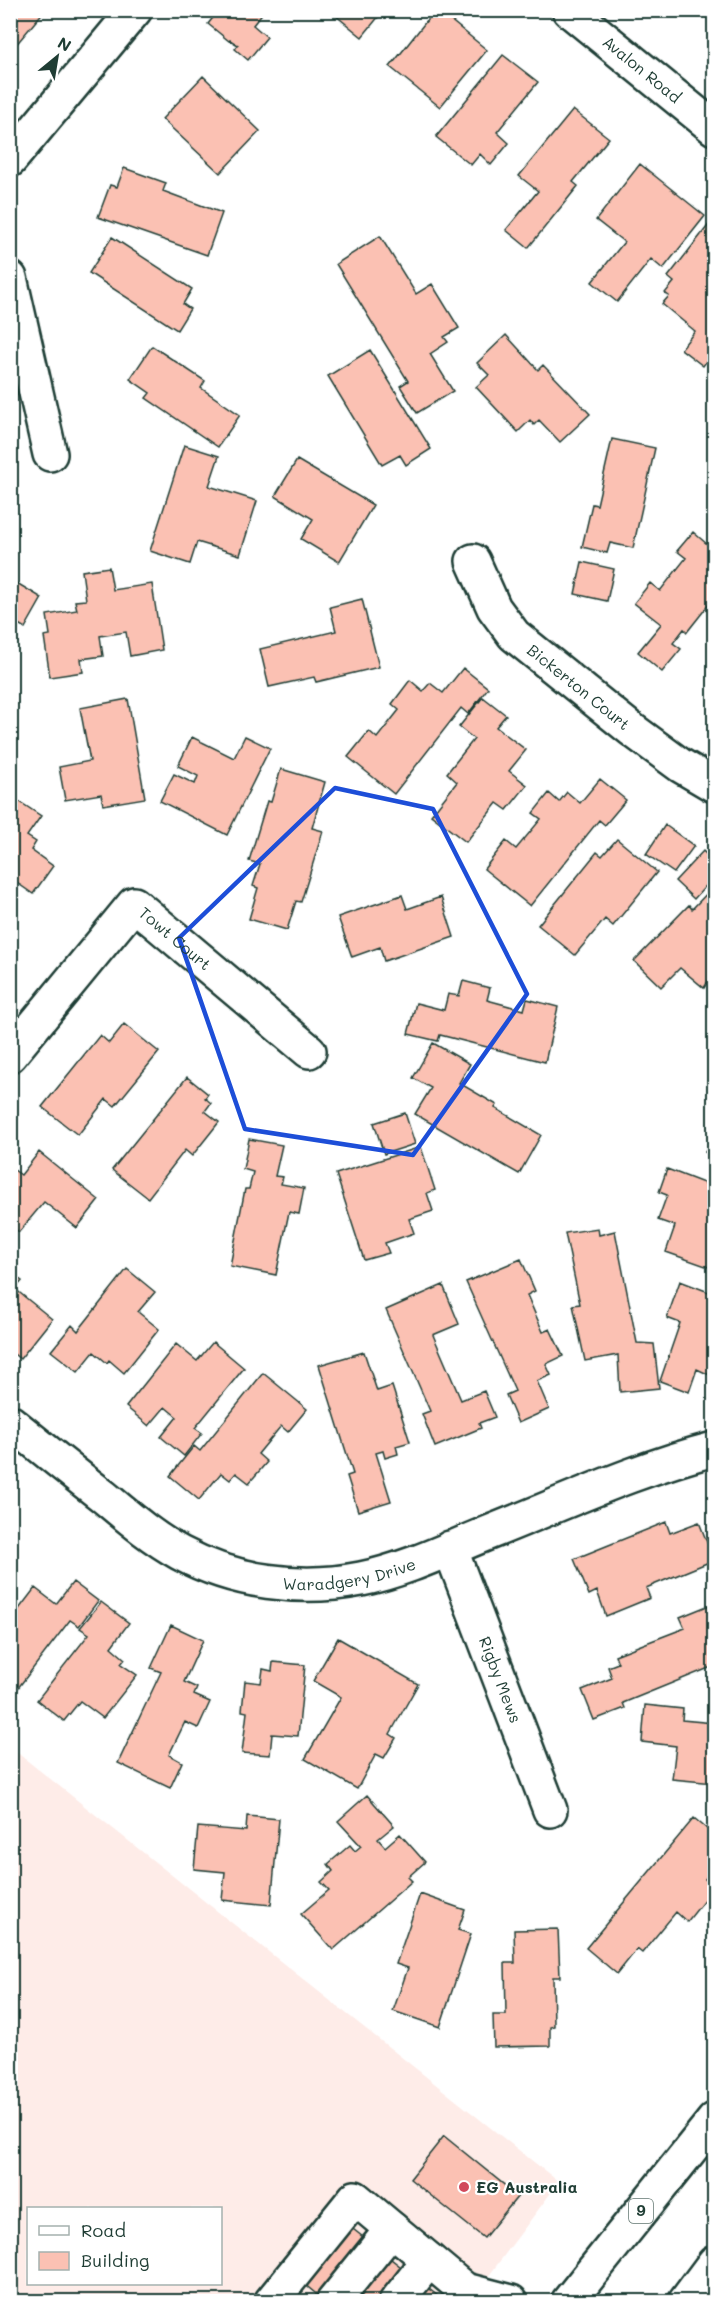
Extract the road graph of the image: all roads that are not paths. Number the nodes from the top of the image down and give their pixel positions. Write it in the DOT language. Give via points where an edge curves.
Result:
graph roads {
  1 [pos="135,10"];
  2 [pos="569,10"];
  3 [pos="714,128"];
  4 [pos="10,160"];
  5 [pos="10,278"];
  6 [pos="50,454"];
  7 [pos="473,561"];
  8 [pos="714,785"];
  9 [pos="309,1051"];
  10 [pos="10,1054"];
  11 [pos="10,1422"];
  12 [pos="714,1449"];
  13 [pos="450,1548"];
  14 [pos="550,1810"];
  15 [pos="714,2120"];
  16 [pos="392,2229"];
  17 [pos="429,2260"];
  18 [pos="714,2263"];
  19 [pos="461,2296"];
  20 [pos="271,2301"];
  21 [pos="333,2301"];
  22 [pos="396,2301"];
  23 [pos="511,2301"];
  24 [pos="568,2301"];
  25 [pos="685,2301"];
  1 -- 4 [label="main road"];
  2 -- 3 [label="main road, Avalon Road"];
  5 -- 6 [label="main road"];
  7 -- 8 [label="main road, Bickerton Court" via="494,608 514,635 631,729"];
  9 -- 10 [label="main road, Towt Court" via="134,904"];
  11 -- 13 [label="main road, Waradgery Drive" via="161,1542 229,1573 268,1581 334,1583 373,1576"];
  12 -- 13 [label="main road, Waradgery Drive" via="624,1479"];
  13 -- 14 [label="main road, Rigby Mews"];
  15 -- 24 [label="main road, 9"];
  16 -- 17 [label="main road"];
  16 -- 20 [label="main road" via="355,2198"];
  16 -- 21 [label="main road"];
  17 -- 19 [label="main road"];
  17 -- 22 [label="main road"];
  18 -- 25 [label="main road"];
  19 -- 23 [label="main road"];
}
